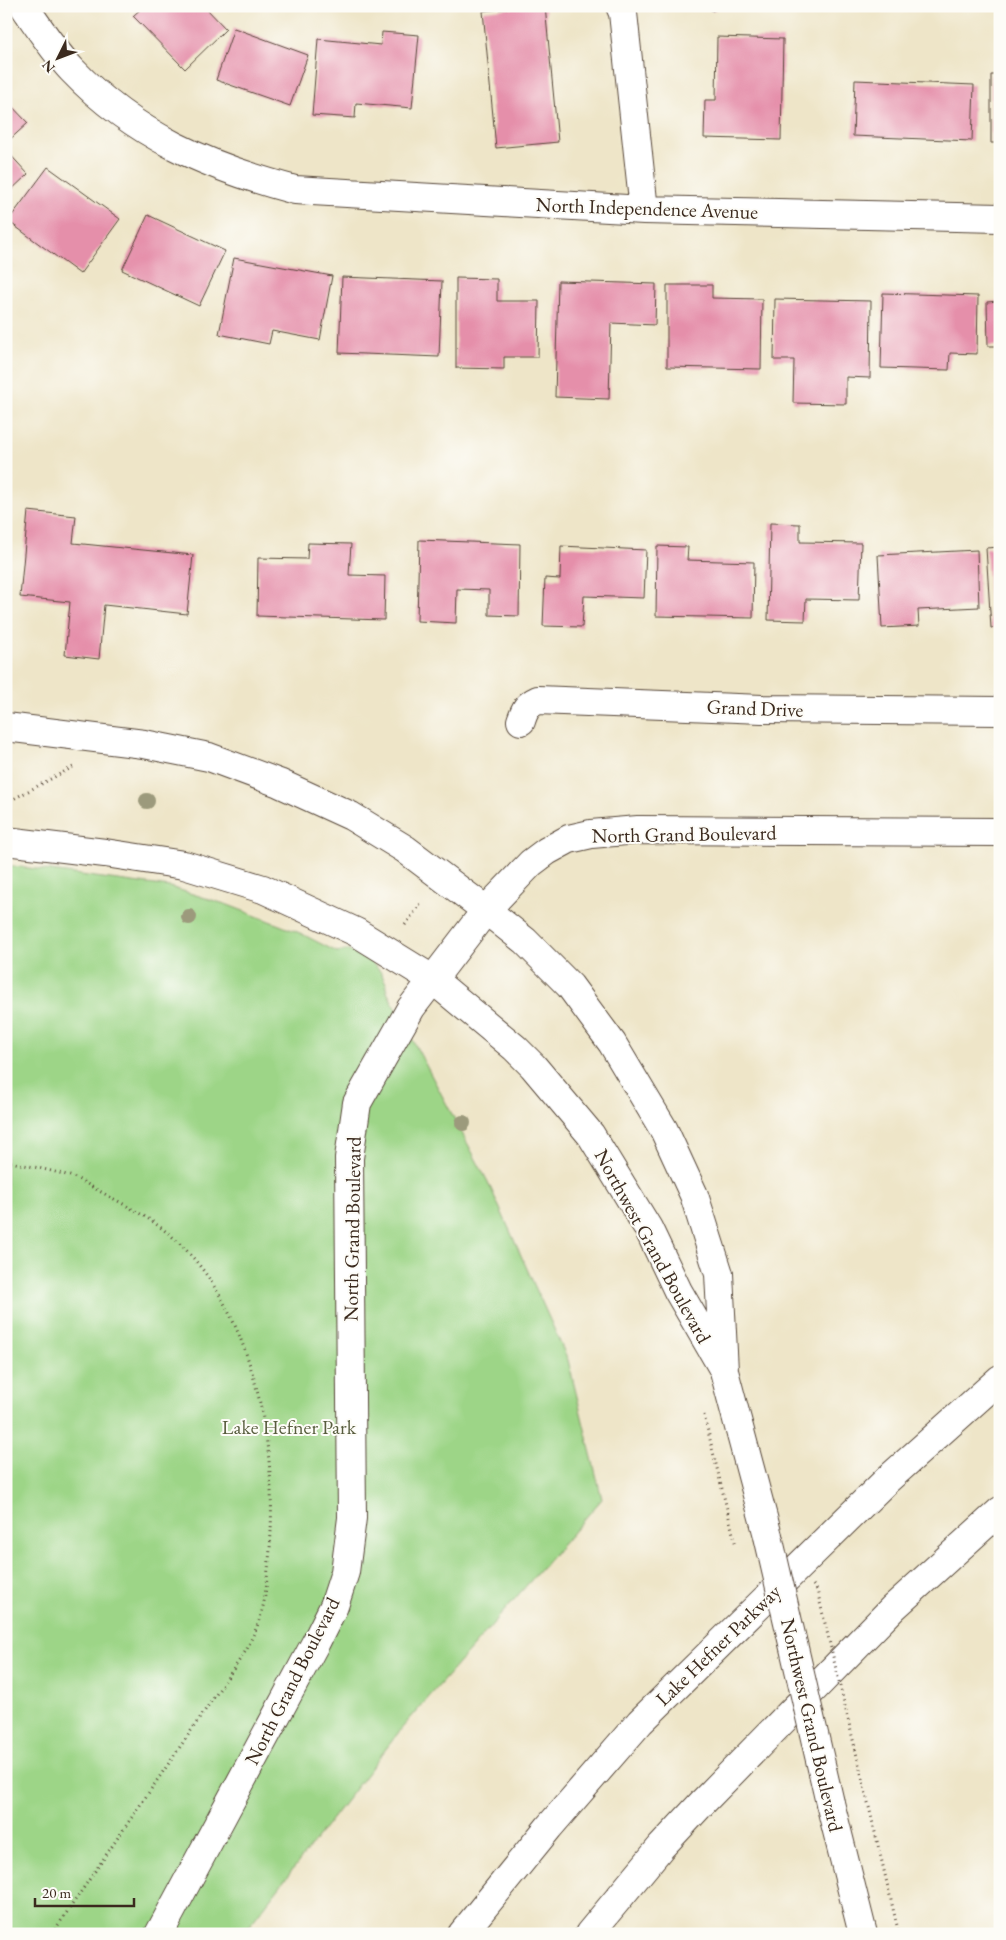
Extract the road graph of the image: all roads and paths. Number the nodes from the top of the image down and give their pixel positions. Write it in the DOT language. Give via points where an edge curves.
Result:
graph roads {
  1 [pos="24,6"];
  2 [pos="620,6"];
  3 [pos="644,210"];
  4 [pos="1000,218"];
  5 [pos="1000,711"];
  6 [pos="521,721"];
  7 [pos="6,727"];
  8 [pos="81,763"];
  9 [pos="6,803"];
  10 [pos="1000,832"];
  11 [pos="6,841"];
  12 [pos="422,902"];
  13 [pos="486,910"];
  14 [pos="405,925"];
  15 [pos="432,979"];
  16 [pos="6,1161"];
  17 [pos="724,1371"];
  18 [pos="1000,1379"];
  19 [pos="1000,1510"];
  20 [pos="860,1773"];
  21 [pos="52,1934"];
  22 [pos="159,1934"];
  23 [pos="462,1934"];
  24 [pos="590,1934"];
  25 [pos="863,1934"];
  26 [pos="899,1934"];
  1 -- 3 [label="main road, North Independence Avenue" via="72,70 108,103 150,135 246,177 295,190"];
  2 -- 3 [label="main road"];
  3 -- 4 [label="main road, North Independence Avenue"];
  5 -- 6 [label="main road, Grand Drive" via="772,709 538,700 525,709"];
  7 -- 13 [label="main road, Northwest Grand Boulevard" via="144,744 209,757 279,783 352,816 405,848"];
  8 -- 9 [label="path"];
  10 -- 13 [label="main road, North Grand Boulevard" via="638,830 591,834 569,839 547,851 516,877"];
  11 -- 15 [label="main road, Northwest Grand Boulevard" via="184,865 263,889 356,932"];
  12 -- 14 [label="path"];
  13 -- 15 [label="main road, North Grand Boulevard"];
  13 -- 17 [label="main road, Northwest Grand Boulevard" via="525,941 570,986 612,1043 664,1130 694,1195 719,1274"];
  15 -- 17 [label="main road, Northwest Grand Boulevard" via="527,1060 591,1135 648,1228 678,1291"];
  15 -- 22 [label="main road, North Grand Boulevard" via="403,1020 357,1103 350,1148 352,1518 345,1572 334,1606 316,1642"];
  16 -- 21 [label="path" via="74,1177 150,1219 200,1266 232,1320 252,1369 271,1470 273,1514 265,1599 247,1648"];
  17 -- 25 [label="main road, Northwest Grand Boulevard, bridge" via="768,1536"];
  18 -- 23 [label="main road, Lake Hefner Parkway" via="887,1480 640,1722"];
  19 -- 24 [label="main road" via="893,1608 717,1788 661,1847"];
  20 -- 26 [label="path, Northwest Grand Boulevard"];
}
